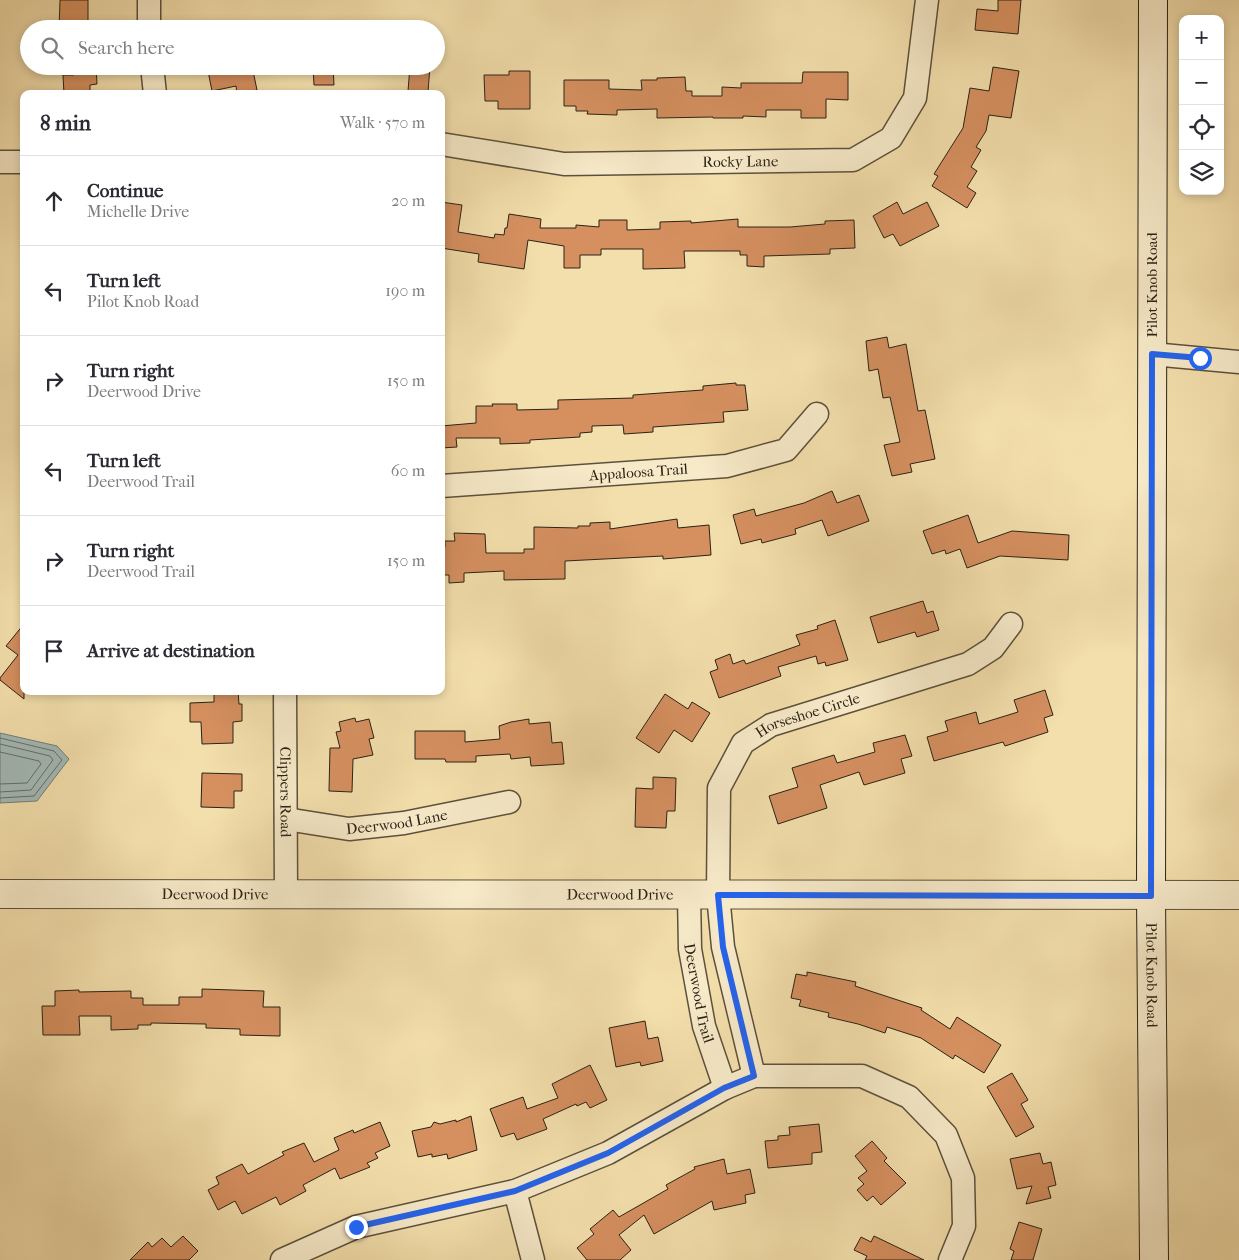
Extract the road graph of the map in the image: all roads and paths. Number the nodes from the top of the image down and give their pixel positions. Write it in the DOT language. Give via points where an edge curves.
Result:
graph roads {
  1 [pos="149,0"];
  2 [pos="928,0"];
  3 [pos="1153,0"];
  4 [pos="149,20"];
  5 [pos="153,75"];
  6 [pos="155,90"];
  7 [pos="445,145"];
  8 [pos="0,162"];
  9 [pos="20,162"];
  10 [pos="1152,354"];
  11 [pos="1239,362"];
  12 [pos="817,414"];
  13 [pos="445,486"];
  14 [pos="1011,624"];
  15 [pos="286,695"];
  16 [pos="509,802"];
  17 [pos="286,819"];
  18 [pos="0,894"];
  19 [pos="286,894"];
  20 [pos="689,895"];
  21 [pos="718,895"];
  22 [pos="1151,896"];
  23 [pos="1239,896"];
  24 [pos="754,1076"];
  25 [pos="724,1088"];
  26 [pos="515,1191"];
  27 [pos="282,1260"];
  28 [pos="533,1260"];
  29 [pos="950,1260"];
  30 [pos="1154,1260"];
  1 -- 4 [label="street"];
  2 -- 7 [label="street, Rocky Lane" via="915,98 891,138 853,160 564,164"];
  3 -- 10 [label="main road, Pilot Knob Road"];
  5 -- 6 [label="street"];
  8 -- 9 [label="street"];
  10 -- 11 [label="street"];
  10 -- 22 [label="main road, Pilot Knob Road"];
  12 -- 13 [label="street, Appaloosa Trail" via="786,450 727,466"];
  14 -- 21 [label="street, Horseshoe Circle" via="993,648 968,664 771,725 743,743 719,788"];
  15 -- 17 [label="street, Clippers Road"];
  16 -- 17 [label="street, Deerwood Lane" via="404,823 349,828"];
  17 -- 19 [label="street, Clippers Road"];
  18 -- 19 [label="main road, Deerwood Drive"];
  19 -- 20 [label="main road, Deerwood Drive"];
  20 -- 21 [label="main road, Deerwood Drive"];
  20 -- 25 [label="street, Deerwood Trail" via="690,949 704,1026"];
  21 -- 22 [label="main road, Deerwood Drive"];
  21 -- 24 [label="street, Deerwood Trail" via="723,947"];
  22 -- 23 [label="main road, Deerwood Drive"];
  22 -- 30 [label="main road, Pilot Knob Road"];
  24 -- 25 [label="street"];
  24 -- 29 [label="street" via="862,1076 909,1097 946,1135 963,1178 964,1226"];
  25 -- 26 [label="street" via="608,1153"];
  26 -- 27 [label="street" via="356,1227"];
  26 -- 28 [label="street"];
}
